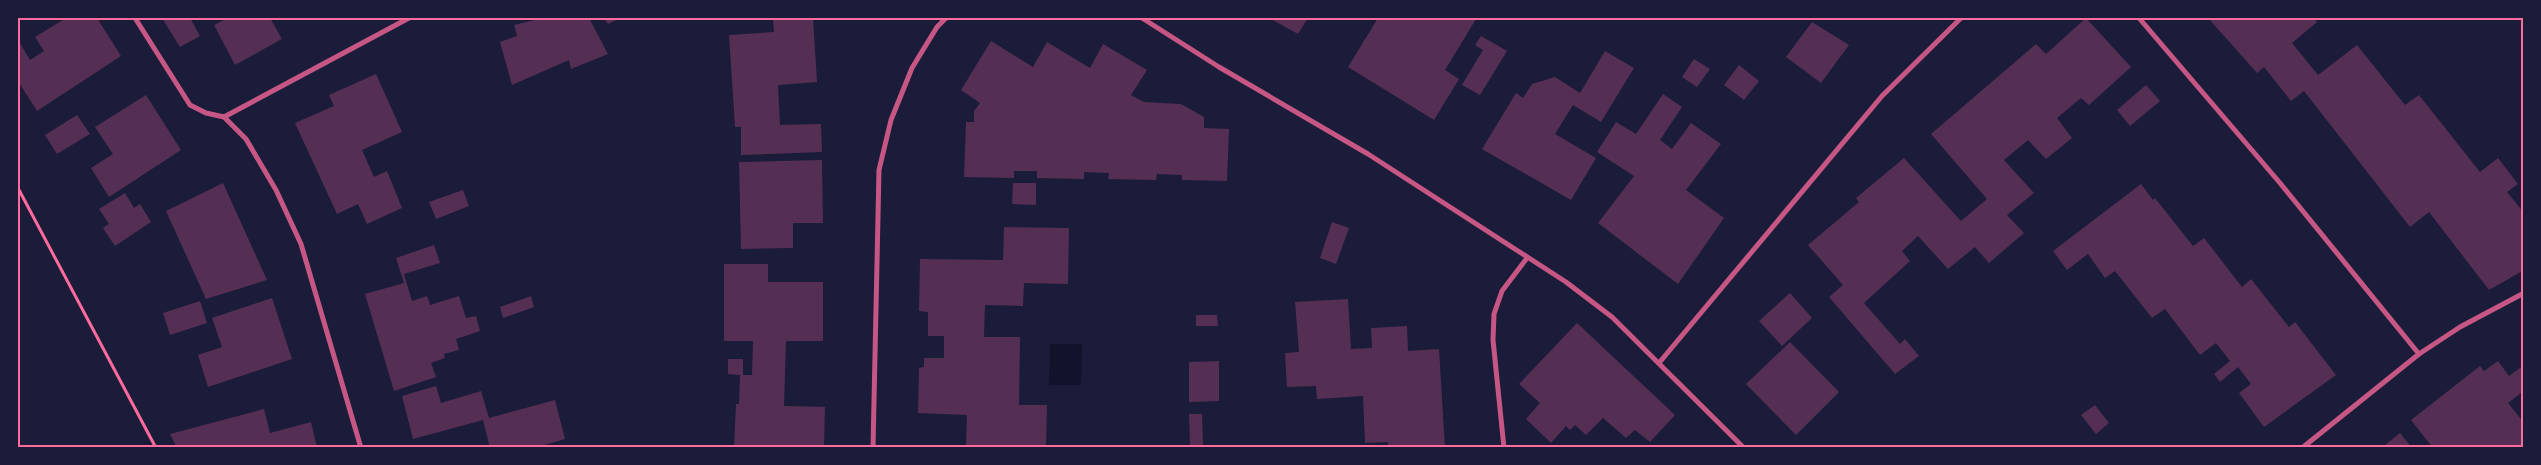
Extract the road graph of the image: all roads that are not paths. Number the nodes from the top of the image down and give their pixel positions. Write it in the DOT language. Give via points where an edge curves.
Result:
graph roads {
  1 [pos="134,18"];
  2 [pos="409,18"];
  3 [pos="946,18"];
  4 [pos="1142,18"];
  5 [pos="1961,18"];
  6 [pos="2138,18"];
  7 [pos="224,117"];
  8 [pos="1527,258"];
  9 [pos="2524,294"];
  10 [pos="2418,354"];
  11 [pos="1660,363"];
  12 [pos="360,448"];
  13 [pos="872,448"];
  14 [pos="1504,448"];
  15 [pos="1744,448"];
  16 [pos="2302,448"];
  1 -- 7 [label="street" via="190,104 206,113"];
  2 -- 7 [label="street"];
  3 -- 13 [label="street" via="912,68 891,120 879,170"];
  4 -- 8 [label="street" via="1368,154"];
  5 -- 11 [label="street" via="1882,96"];
  6 -- 10 [label="street" via="2280,183"];
  7 -- 12 [label="street" via="246,139 276,190 301,244"];
  8 -- 11 [label="street" via="1566,282 1612,317"];
  8 -- 14 [label="street" via="1502,291 1494,314 1493,340"];
  9 -- 10 [label="street"];
  10 -- 16 [label="street"];
  11 -- 15 [label="street"];
}
